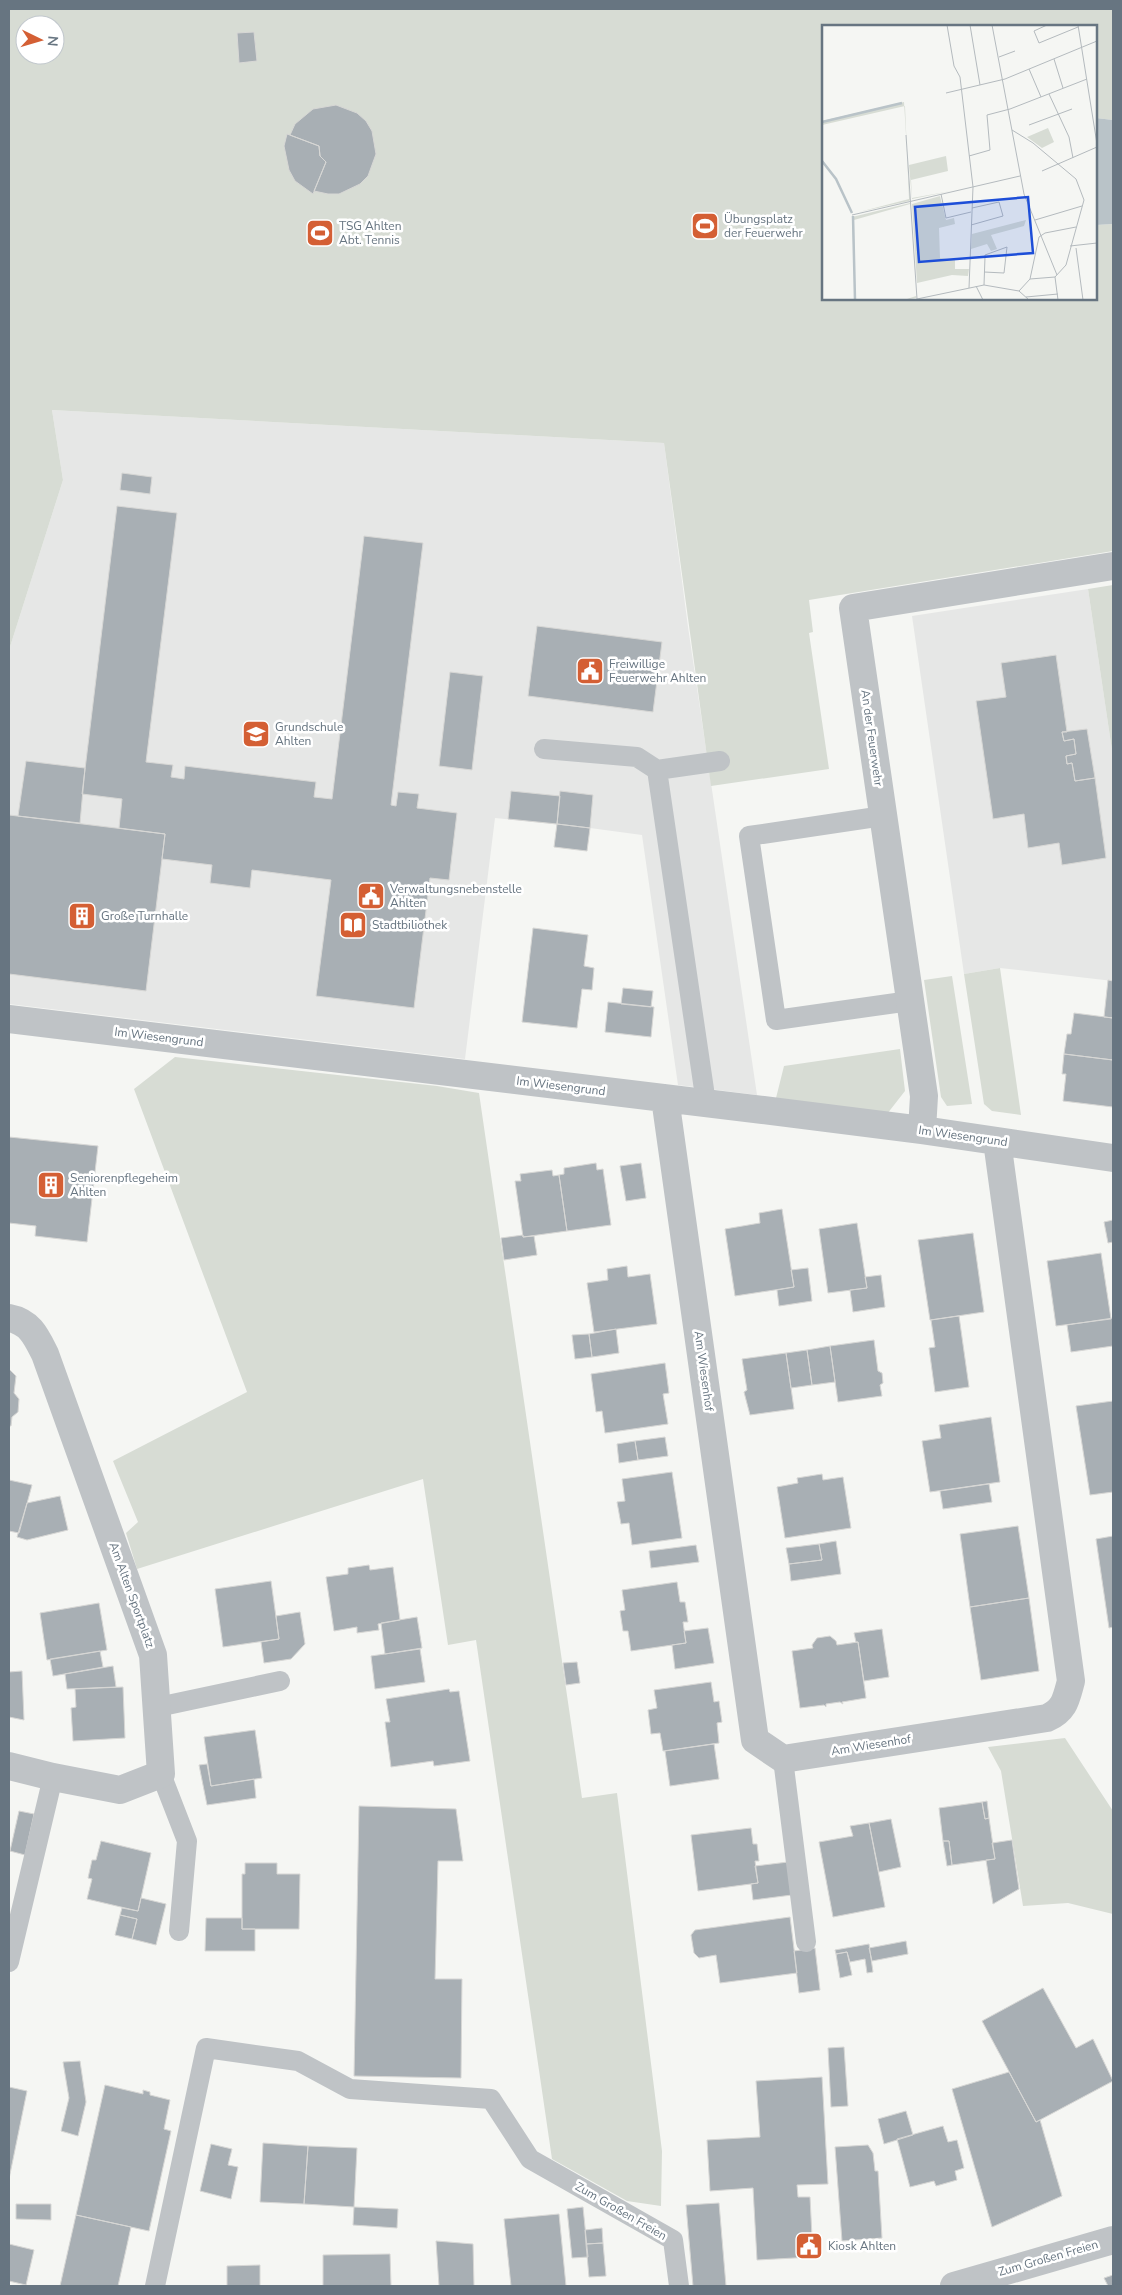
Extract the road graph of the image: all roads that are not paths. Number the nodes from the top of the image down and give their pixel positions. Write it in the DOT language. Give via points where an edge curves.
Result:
graph roads {
  1 [pos="1113,566"];
  2 [pos="544,749"];
  3 [pos="720,761"];
  4 [pos="657,770"];
  5 [pos="883,816"];
  6 [pos="910,1001"];
  7 [pos="9,1019"];
  8 [pos="665,1098"];
  9 [pos="706,1103"];
  10 [pos="922,1130"];
  11 [pos="997,1141"];
  12 [pos="1113,1158"];
  13 [pos="9,1318"];
  14 [pos="280,1682"];
  15 [pos="158,1708"];
  16 [pos="783,1759"];
  17 [pos="9,1766"];
  18 [pos="161,1774"];
  19 [pos="53,1777"];
  20 [pos="179,1931"];
  21 [pos="806,1942"];
  22 [pos="9,1962"];
  23 [pos="1113,2240"];
  24 [pos="155,2286"];
  25 [pos="679,2286"];
  26 [pos="954,2286"];
  1 -- 5 [label="street, An der Feuerwehr" via="853,608"];
  2 -- 4 [label="lane" via="637,757"];
  3 -- 4 [label="lane"];
  4 -- 9 [label="lane"];
  5 -- 6 [label="street, An der Feuerwehr"];
  5 -- 6 [label="lane" via="748,836 776,1020"];
  6 -- 10 [label="street, An der Feuerwehr" via="924,1096"];
  7 -- 8 [label="street, Im Wiesengrund"];
  8 -- 9 [label="street, Im Wiesengrund"];
  8 -- 16 [label="street, Am Wiesenhof" via="755,1740"];
  9 -- 10 [label="street, Im Wiesengrund"];
  10 -- 11 [label="street, Im Wiesengrund"];
  11 -- 12 [label="street, Im Wiesengrund"];
  11 -- 16 [label="street, Am Wiesenhof" via="1071,1681 1066,1701 1058,1713 1046,1718"];
  13 -- 15 [label="street, Am Alten Sportplatz" via="33,1330 45,1354 153,1655"];
  14 -- 15 [label="lane"];
  15 -- 18 [label="street, Am Alten Sportplatz"];
  16 -- 21 [label="lane"];
  17 -- 19 [label="street"];
  18 -- 19 [label="street" via="120,1790"];
  18 -- 20 [label="lane" via="186,1840"];
  19 -- 22 [label="lane"];
  23 -- 26 [label="street, Zum Großen Freien"];
  24 -- 25 [label="lane, Zum Großen Freien" via="206,2048 298,2061 350,2089 491,2099 530,2159 673,2240"];
}
